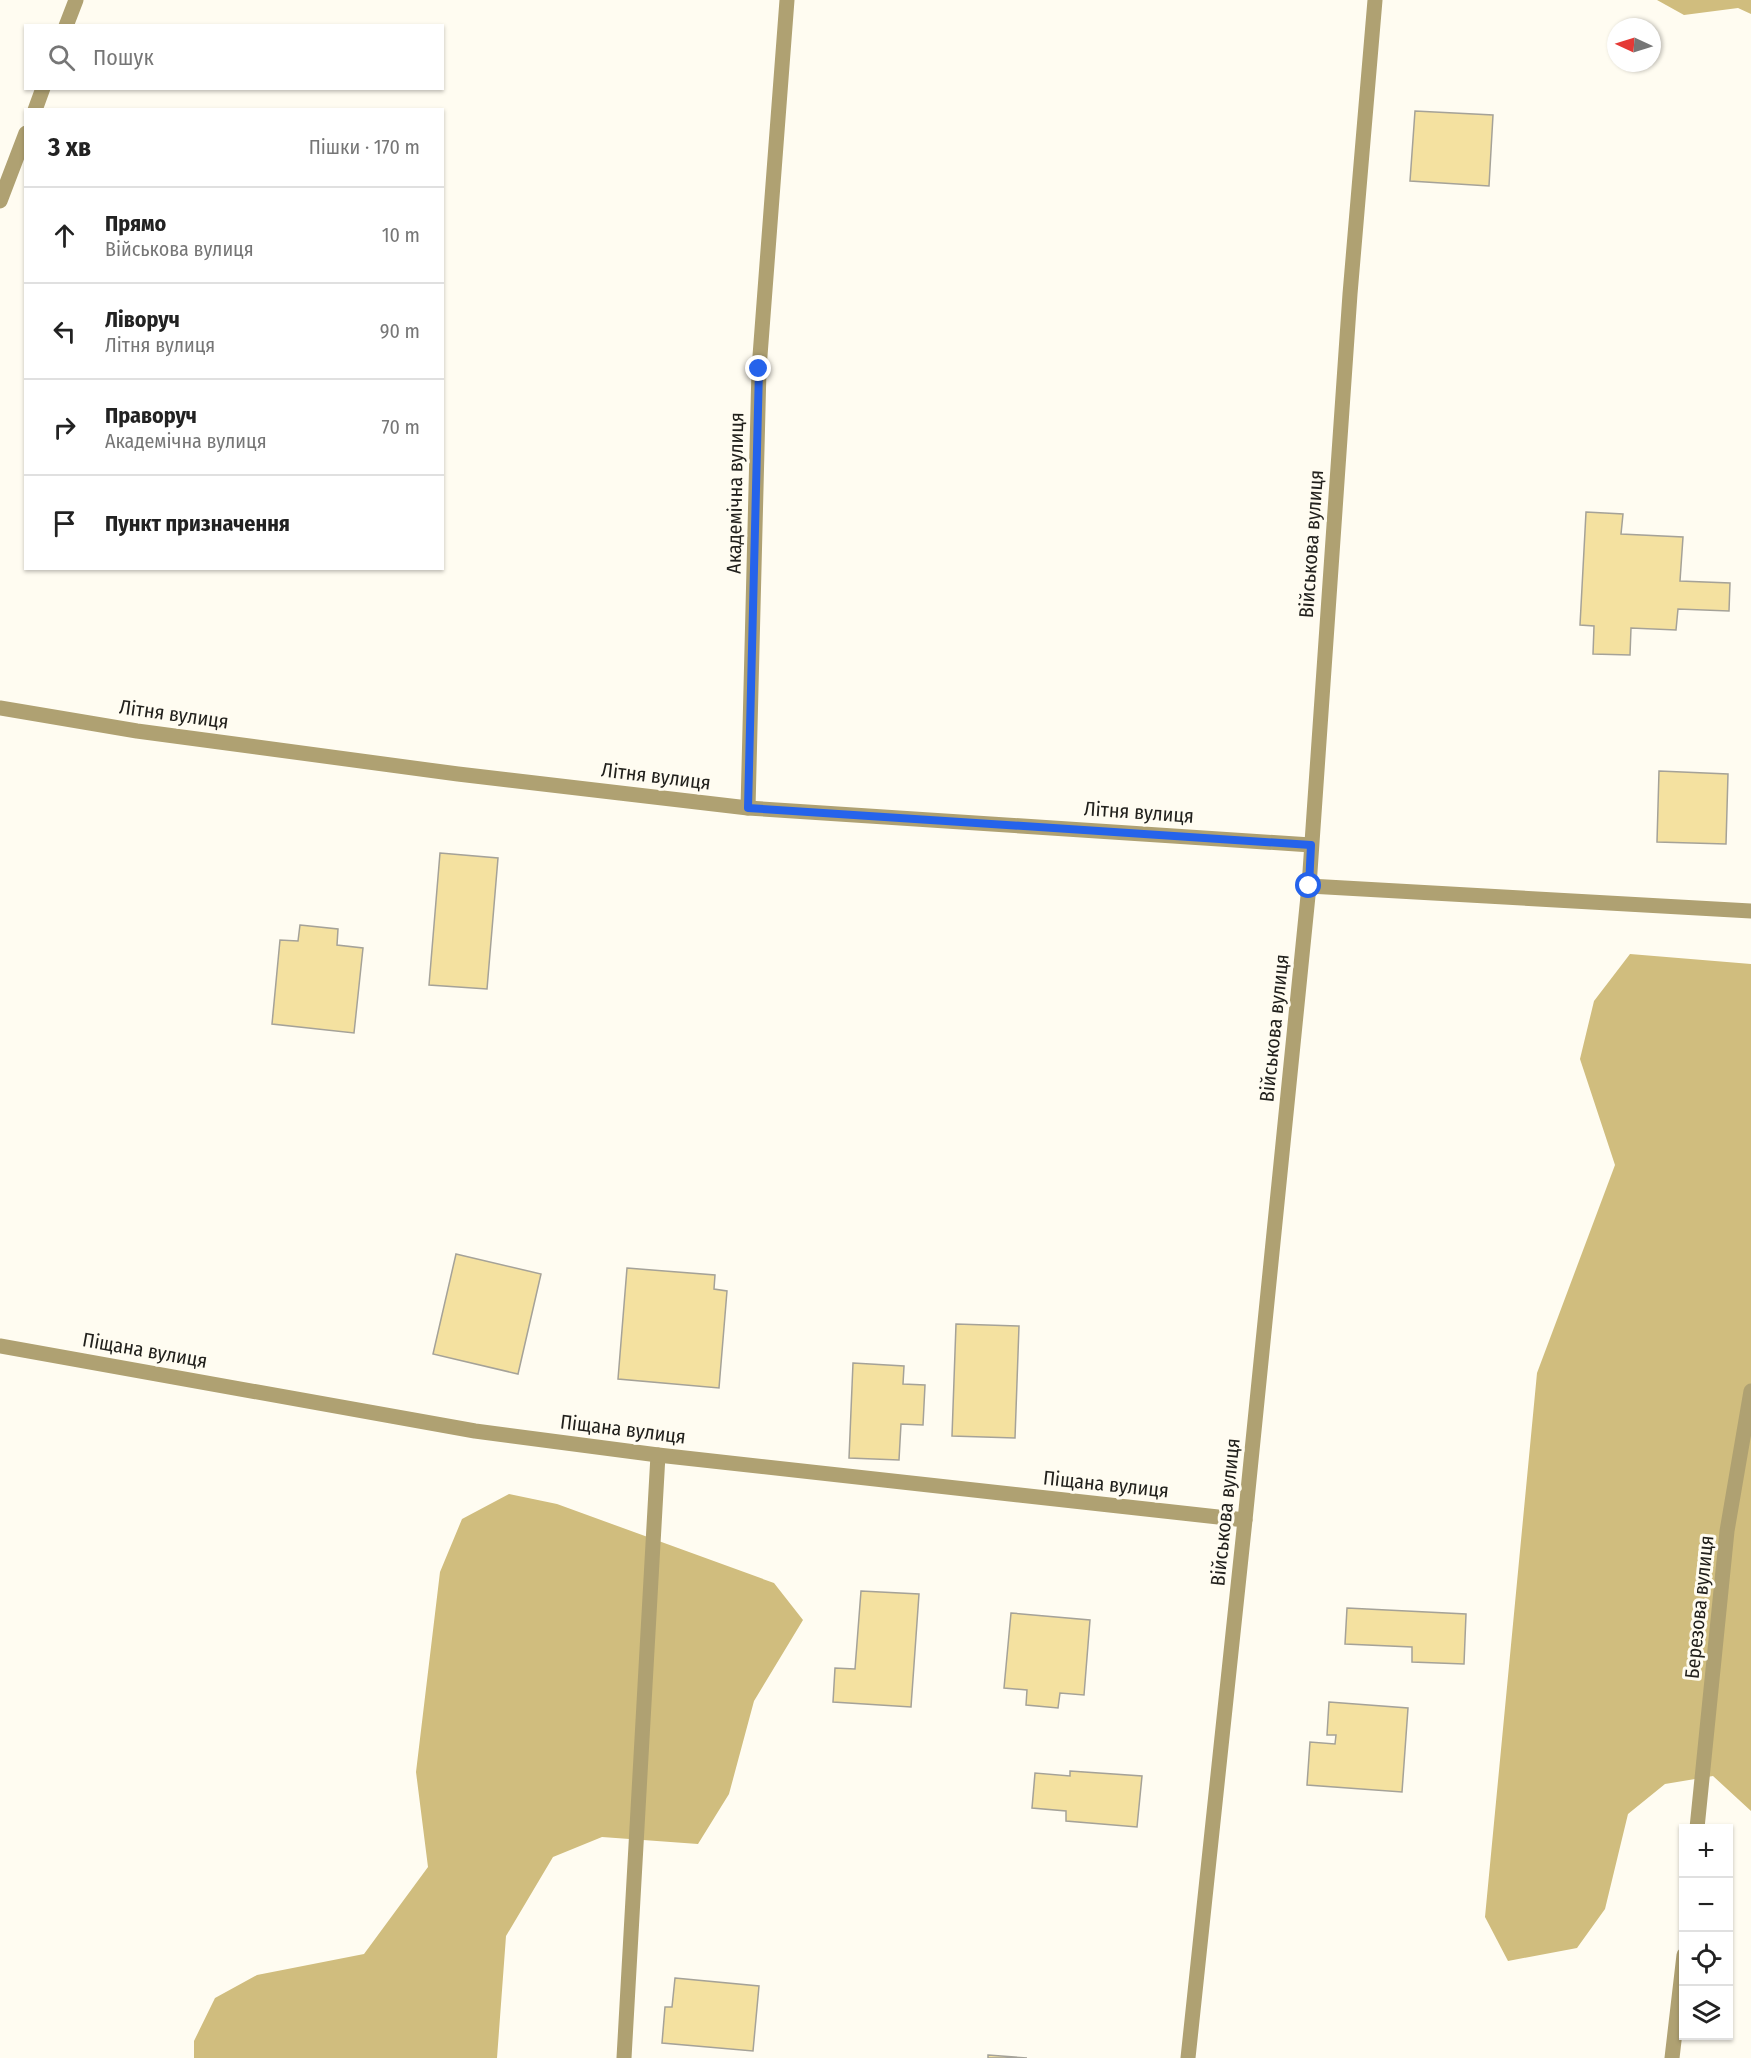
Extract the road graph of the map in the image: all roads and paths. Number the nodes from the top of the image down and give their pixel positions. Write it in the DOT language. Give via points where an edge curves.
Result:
graph roads {
  1 [pos="76,0"];
  2 [pos="787,0"];
  3 [pos="1375,0"];
  4 [pos="67,24"];
  5 [pos="42,90"];
  6 [pos="35,108"];
  7 [pos="24,138"];
  8 [pos="0,201"];
  9 [pos="0,708"];
  10 [pos="748,808"];
  11 [pos="1311,845"];
  12 [pos="1309,886"];
  13 [pos="1751,911"];
  14 [pos="0,1346"];
  15 [pos="1751,1391"];
  16 [pos="658,1455"];
  17 [pos="1245,1520"];
  18 [pos="1697,1824"];
  19 [pos="1680,1986"];
  20 [pos="624,2058"];
  21 [pos="1188,2058"];
  22 [pos="1672,2058"];
  1 -- 4 [label="street"];
  2 -- 10 [label="street, Академічна вулиця" via="759,369"];
  3 -- 11 [label="street, Військова вулиця"];
  5 -- 6 [label="street"];
  7 -- 8 [label="street"];
  9 -- 10 [label="street, Літня вулиця" via="137,731"];
  10 -- 11 [label="street, Літня вулиця"];
  11 -- 12 [label="street, Військова вулиця"];
  12 -- 13 [label="street"];
  12 -- 17 [label="street, Військова вулиця"];
  14 -- 16 [label="street, Піщана вулиця" via="475,1431"];
  15 -- 18 [label="street, Березова вулиця" via="1727,1532"];
  16 -- 17 [label="street, Піщана вулиця"];
  16 -- 20 [label="street"];
  17 -- 21 [label="street, Військова вулиця"];
  19 -- 22 [label="street"];
}
